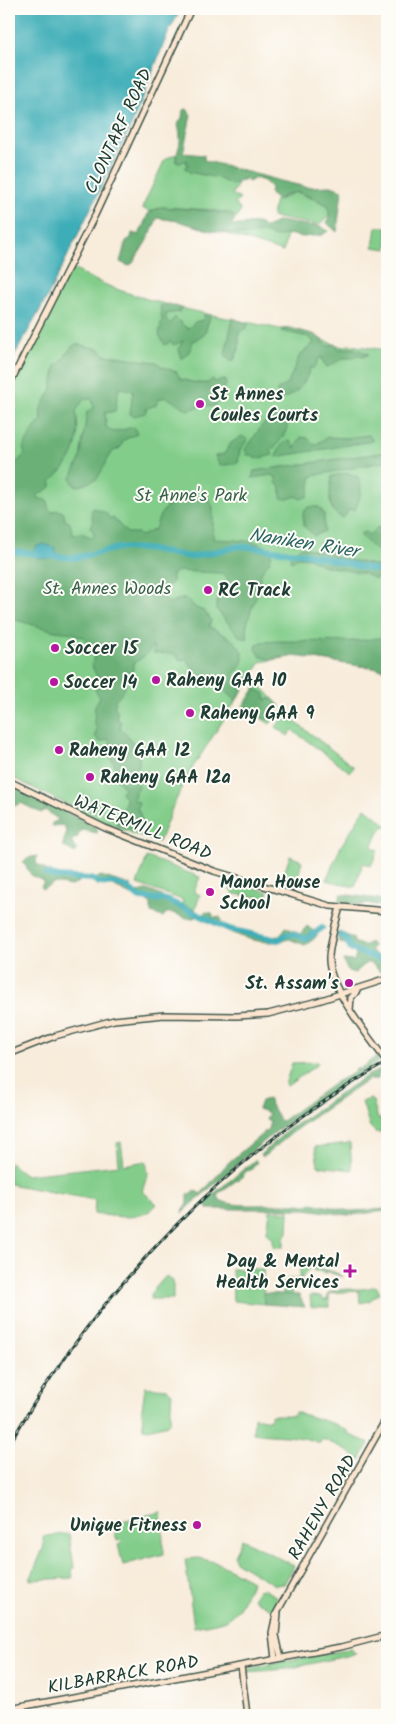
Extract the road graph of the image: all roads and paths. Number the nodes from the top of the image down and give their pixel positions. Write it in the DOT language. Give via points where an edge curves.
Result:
graph roads {
  1 [pos="190,9"];
  2 [pos="9,385"];
  3 [pos="9,781"];
  4 [pos="340,907"];
  5 [pos="387,912"];
  6 [pos="387,979"];
  7 [pos="363,988"];
  8 [pos="341,994"];
  9 [pos="351,1012"];
  10 [pos="9,1054"];
  11 [pos="386,1060"];
  12 [pos="387,1417"];
  13 [pos="387,1635"];
  14 [pos="278,1659"];
  15 [pos="241,1666"];
  16 [pos="9,1709"];
  17 [pos="247,1715"];
  1 -- 2 [label="main road, CLONTARF ROAD" via="70,265"];
  3 -- 4 [label="main road, WATERMILL ROAD" via="105,828 195,864"];
  4 -- 5 [label="main road, WATERMILL ROAD"];
  4 -- 8 [label="main road" via="329,957"];
  6 -- 7 [label="main road"];
  7 -- 8 [label="main road"];
  7 -- 9 [label="main road" via="351,998"];
  8 -- 9 [label="main road"];
  8 -- 10 [label="main road" via="257,1015 164,1015 114,1020 55,1036"];
  9 -- 11 [label="main road"];
  12 -- 14 [label="main road, RAHENY ROAD" via="278,1610 272,1633"];
  13 -- 14 [label="main road, KILBARRACK ROAD"];
  14 -- 15 [label="main road, KILBARRACK ROAD"];
  15 -- 16 [label="main road, KILBARRACK ROAD"];
  15 -- 17 [label="main road"];
}
